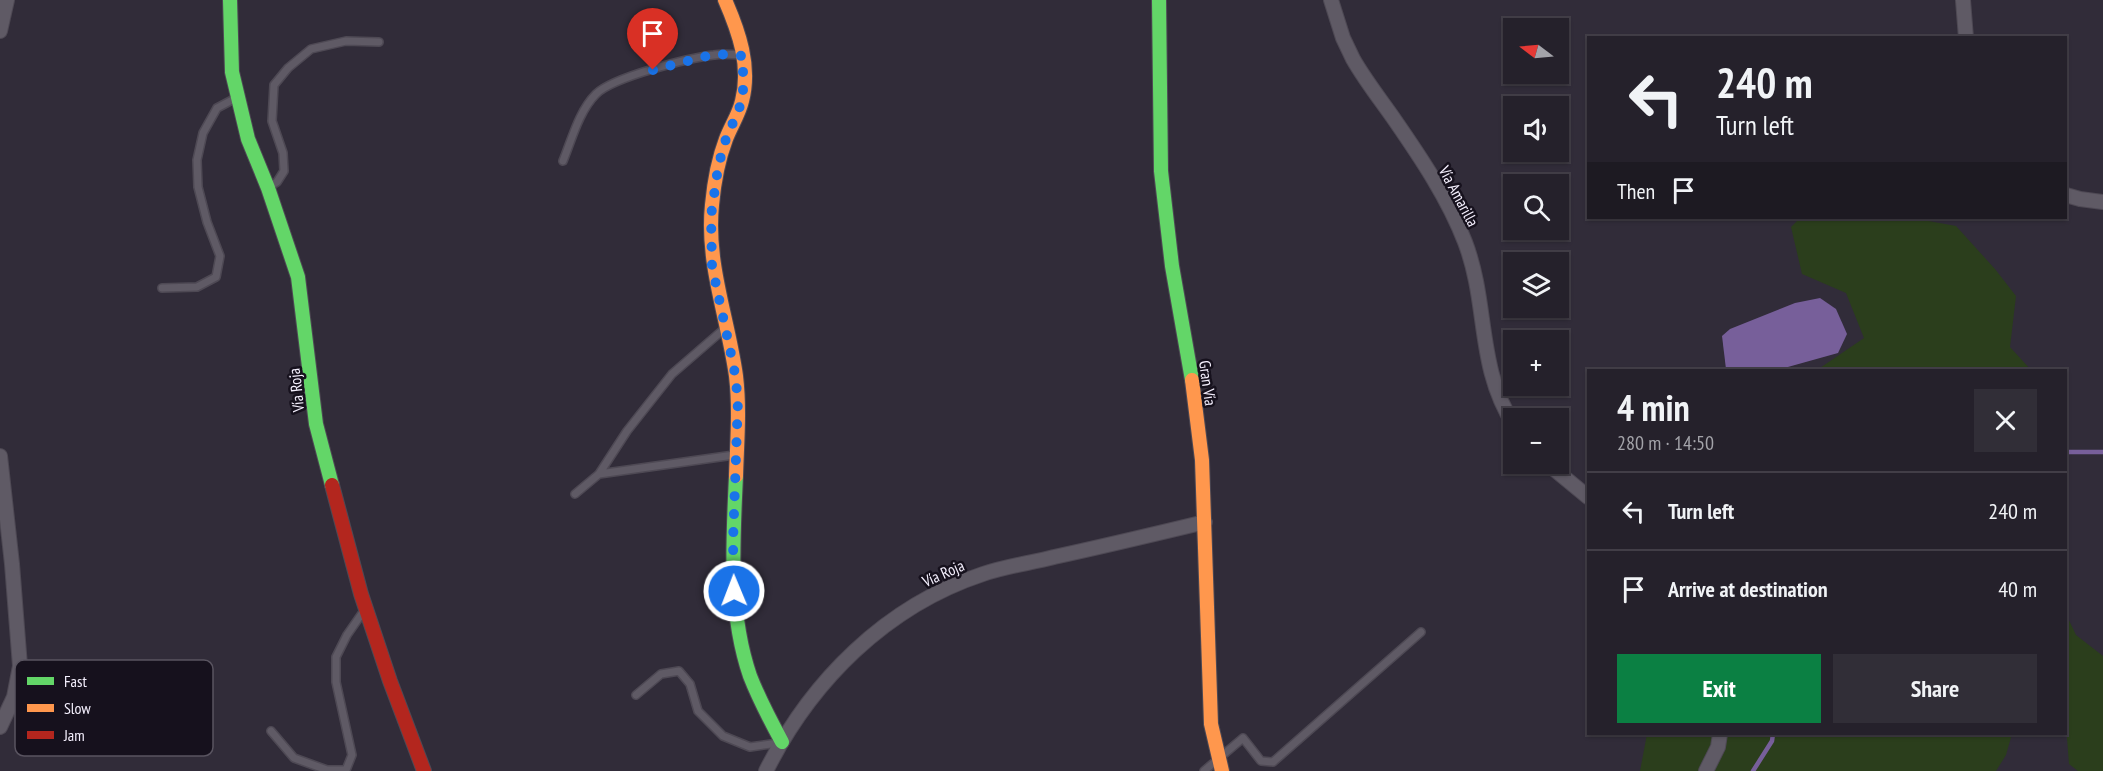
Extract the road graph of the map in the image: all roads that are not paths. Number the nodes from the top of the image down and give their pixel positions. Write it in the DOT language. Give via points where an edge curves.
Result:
graph roads {
  1 [pos="7,0"];
  2 [pos="230,0"];
  3 [pos="725,0"];
  4 [pos="1159,0"];
  5 [pos="1331,0"];
  6 [pos="1963,0"];
  7 [pos="0,31"];
  8 [pos="1966,36"];
  9 [pos="379,42"];
  10 [pos="743,56"];
  11 [pos="238,97"];
  12 [pos="563,161"];
  13 [pos="268,188"];
  14 [pos="2067,195"];
  15 [pos="2103,202"];
  16 [pos="162,288"];
  17 [pos="725,329"];
  18 [pos="1504,408"];
  19 [pos="736,455"];
  20 [pos="0,456"];
  21 [pos="599,474"];
  22 [pos="1560,474"];
  23 [pos="574,494"];
  24 [pos="1587,496"];
  25 [pos="1205,522"];
  26 [pos="366,608"];
  27 [pos="1421,632"];
  28 [pos="20,660"];
  29 [pos="15,692"];
  30 [pos="636,695"];
  31 [pos="0,727"];
  32 [pos="271,731"];
  33 [pos="1719,735"];
  34 [pos="782,742"];
  35 [pos="1220,764"];
  36 [pos="424,771"];
  37 [pos="766,771"];
  38 [pos="1204,771"];
  39 [pos="1706,771"];
  1 -- 7 [label="street"];
  2 -- 11 [label="street, Vía Roja" via="232,72"];
  3 -- 10 [label="street" via="736,24"];
  4 -- 25 [label="street, Gran Vía" via="1161,171 1172,266 1193,387"];
  5 -- 18 [label="street, Vía Amarilla" via="1353,59 1456,219 1480,296 1492,382"];
  6 -- 8 [label="street"];
  9 -- 13 [label="lane" via="346,41 311,49 274,85 272,121 283,153 284,171"];
  10 -- 12 [label="lane" via="715,54 669,65 621,80 596,93 580,117"];
  10 -- 17 [label="street" via="743,99 720,160 711,216 712,266"];
  11 -- 13 [label="street, Vía Roja" via="249,140"];
  11 -- 16 [label="lane" via="217,108 203,133 196,160 198,187 220,256 216,277 197,287"];
  13 -- 26 [label="street, Vía Roja" via="298,277 316,424"];
  14 -- 15 [label="street"];
  17 -- 19 [label="street" via="738,399"];
  17 -- 21 [label="lane" via="672,374"];
  19 -- 21 [label="lane"];
  19 -- 34 [label="street" via="733,542 739,640 753,687"];
  20 -- 28 [label="street"];
  21 -- 23 [label="lane"];
  22 -- 24 [label="street"];
  25 -- 34 [label="street, Vía Roja" via="984,573 925,598 860,645 817,691"];
  25 -- 35 [label="street, Gran Vía" via="1210,715"];
  26 -- 32 [label="lane" via="336,657 336,681 352,755 346,770 327,770 294,758"];
  26 -- 36 [label="street, Vía Roja"];
  27 -- 35 [label="lane" via="1274,762 1261,761 1243,738"];
  29 -- 31 [label="street"];
  30 -- 34 [label="lane" via="660,674 679,671 690,684 698,711 723,736 750,747"];
  33 -- 39 [label="street" via="1718,747"];
  34 -- 37 [label="street, Vía Roja"];
  35 -- 38 [label="lane"];
}
